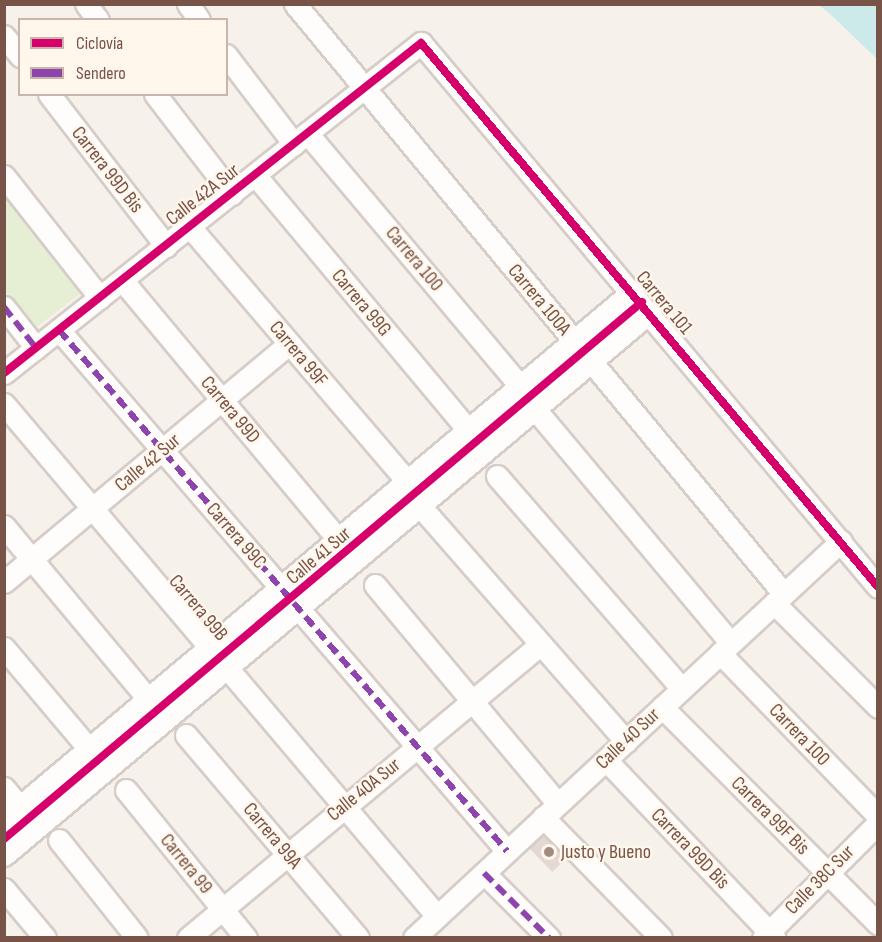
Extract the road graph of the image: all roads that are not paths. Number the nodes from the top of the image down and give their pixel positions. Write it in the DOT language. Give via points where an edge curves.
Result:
graph roads {
  1 [pos="86,4"];
  2 [pos="188,4"];
  3 [pos="296,4"];
  4 [pos="96,18"];
  5 [pos="198,18"];
  6 [pos="4,36"];
  7 [pos="422,43"];
  8 [pos="18,54"];
  9 [pos="228,57"];
  10 [pos="364,89"];
  11 [pos="51,96"];
  12 [pos="157,96"];
  13 [pos="301,139"];
  14 [pos="255,175"];
  15 [pos="4,176"];
  16 [pos="232,194"];
  17 [pos="190,227"];
  18 [pos="166,246"];
  19 [pos="122,280"];
  20 [pos="633,291"];
  21 [pos="100,298"];
  22 [pos="4,307"];
  23 [pos="651,312"];
  24 [pos="59,330"];
  25 [pos="573,341"];
  26 [pos="289,344"];
  27 [pos="36,348"];
  28 [pos="590,362"];
  29 [pos="4,373"];
  30 [pos="520,386"];
  31 [pos="223,401"];
  32 [pos="4,404"];
  33 [pos="535,409"];
  34 [pos="468,430"];
  35 [pos="163,451"];
  36 [pos="498,476"];
  37 [pos="407,481"];
  38 [pos="420,506"];
  39 [pos="93,509"];
  40 [pos="4,526"];
  41 [pos="338,539"];
  42 [pos="841,541"];
  43 [pos="32,559"];
  44 [pos="4,582"];
  45 [pos="375,585"];
  46 [pos="878,587"];
  47 [pos="281,588"];
  48 [pos="779,598"];
  49 [pos="298,608"];
  50 [pos="541,644"];
  51 [pos="210,647"];
  52 [pos="4,648"];
  53 [pos="726,648"];
  54 [pos="227,668"];
  55 [pos="682,689"];
  56 [pos="148,699"];
  57 [pos="471,701"];
  58 [pos="878,707"];
  59 [pos="662,708"];
  60 [pos="186,735"];
  61 [pos="626,741"];
  62 [pos="417,746"];
  63 [pos="88,749"];
  64 [pos="606,760"];
  65 [pos="4,788"];
  66 [pos="126,790"];
  67 [pos="344,807"];
  68 [pos="550,811"];
  69 [pos="12,814"];
  70 [pos="878,816"];
  71 [pos="878,823"];
  72 [pos="59,840"];
  73 [pos="507,851"];
  74 [pos="286,852"];
  75 [pos="4,855"];
  76 [pos="484,873"];
  77 [pos="827,873"];
  78 [pos="4,889"];
  79 [pos="222,909"];
  80 [pos="437,916"];
  81 [pos="878,924"];
  82 [pos="421,935"];
  83 [pos="769,936"];
  84 [pos="45,938"];
  85 [pos="137,938"];
  86 [pos="188,938"];
  87 [pos="246,938"];
  88 [pos="358,938"];
  89 [pos="549,938"];
  90 [pos="661,938"];
  1 -- 4 [label="street"];
  2 -- 5 [label="street"];
  3 -- 10 [label="street, Carrera 100A"];
  6 -- 8 [label="street"];
  7 -- 10 [label="street, Calle 42A Sur"];
  7 -- 20 [label="street, Carrera 101"];
  9 -- 13 [label="street, Carrera 100"];
  10 -- 13 [label="street, Calle 42A Sur"];
  10 -- 25 [label="street, Carrera 100A"];
  11 -- 18 [label="street, Carrera 99D Bis"];
  12 -- 16 [label="street"];
  13 -- 14 [label="street, Calle 42A Sur"];
  13 -- 30 [label="street, Carrera 100"];
  14 -- 16 [label="street, Calle 42A Sur"];
  14 -- 34 [label="street, Carrera 99G"];
  15 -- 21 [label="street"];
  16 -- 17 [label="street, Calle 42A Sur"];
  17 -- 18 [label="street, Calle 42A Sur"];
  17 -- 26 [label="street, Carrera 99F"];
  18 -- 19 [label="street, Calle 42A Sur"];
  19 -- 21 [label="street, Calle 42A Sur"];
  19 -- 31 [label="street, Carrera 99D"];
  20 -- 23 [label="street, Carrera 101"];
  20 -- 25 [label="street, Calle 41 Sur"];
  21 -- 24 [label="street, Calle 42A Sur"];
  22 -- 27 [label="street"];
  23 -- 28 [label="street, Calle 41 Sur"];
  23 -- 42 [label="street, Carrera 101"];
  24 -- 27 [label="street, Calle 42A Sur"];
  24 -- 35 [label="street, Carrera 99C"];
  25 -- 28 [label="street, Carrera 100A"];
  25 -- 30 [label="street, Calle 41 Sur"];
  26 -- 31 [label="street, Calle 42 Sur"];
  26 -- 37 [label="street, Carrera 99F"];
  27 -- 29 [label="street, Calle 42A Sur"];
  28 -- 33 [label="street, Calle 41 Sur"];
  28 -- 48 [label="street, Carrera 100A"];
  30 -- 34 [label="street, Calle 41 Sur"];
  31 -- 35 [label="street, Calle 42 Sur"];
  31 -- 41 [label="street, Carrera 99D"];
  32 -- 39 [label="street, Carrera 99B"];
  33 -- 38 [label="street, Calle 41 Sur"];
  33 -- 53 [label="street, Carrera 100"];
  34 -- 37 [label="street, Calle 41 Sur"];
  35 -- 39 [label="street, Calle 42 Sur"];
  35 -- 47 [label="street, Carrera 99C"];
  36 -- 55 [label="street"];
  37 -- 41 [label="street, Calle 41 Sur"];
  38 -- 49 [label="street, Calle 41 Sur"];
  38 -- 50 [label="street"];
  39 -- 43 [label="street, Calle 42 Sur"];
  39 -- 51 [label="street, Carrera 99B"];
  40 -- 43 [label="street"];
  41 -- 47 [label="street, Calle 41 Sur"];
  42 -- 46 [label="street, Carrera 101"];
  42 -- 48 [label="street, Calle 40 Sur"];
  43 -- 44 [label="street, Calle 42 Sur"];
  43 -- 56 [label="street"];
  45 -- 57 [label="street"];
  47 -- 49 [label="street, Carrera 99C"];
  47 -- 51 [label="street, Calle 41 Sur"];
  48 -- 53 [label="street, Calle 40 Sur"];
  48 -- 58 [label="street, Carrera 100A"];
  49 -- 54 [label="street, Calle 41 Sur"];
  49 -- 62 [label="street, Carrera 99C"];
  50 -- 57 [label="street, Calle 40A Sur"];
  50 -- 61 [label="street"];
  51 -- 54 [label="street, Carrera 99B"];
  51 -- 56 [label="street, Calle 41 Sur"];
  52 -- 63 [label="street"];
  53 -- 55 [label="street, Calle 40 Sur"];
  53 -- 70 [label="street, Carrera 100"];
  54 -- 67 [label="street, Carrera 99B"];
  54 -- 75 [label="street, Calle 41 Sur"];
  55 -- 59 [label="street, Calle 40 Sur"];
  56 -- 63 [label="street, Calle 41 Sur"];
  57 -- 62 [label="street, Calle 40A Sur"];
  57 -- 68 [label="street"];
  59 -- 61 [label="street, Calle 40 Sur"];
  59 -- 77 [label="street, Carrera 99F Bis"];
  60 -- 74 [label="street, Carrera 99A"];
  61 -- 64 [label="street, Calle 40 Sur"];
  62 -- 67 [label="street, Calle 40A Sur"];
  62 -- 73 [label="street, Carrera 99C"];
  63 -- 69 [label="street, Calle 41 Sur"];
  64 -- 68 [label="street, Calle 40 Sur"];
  64 -- 83 [label="street, Carrera 99D Bis"];
  65 -- 69 [label="street"];
  66 -- 79 [label="street, Carrera 99"];
  67 -- 74 [label="street, Calle 40A Sur"];
  67 -- 80 [label="street, Carrera 99B"];
  68 -- 73 [label="street, Calle 40 Sur"];
  68 -- 90 [label="street"];
  71 -- 77 [label="street, Calle 38C Sur"];
  72 -- 85 [label="street"];
  73 -- 76 [label="street, Calle 40 Sur"];
  74 -- 79 [label="street, Calle 40A Sur"];
  74 -- 88 [label="street, Carrera 99A"];
  76 -- 80 [label="street, Calle 40 Sur"];
  76 -- 89 [label="street"];
  77 -- 81 [label="street, Carrera 99F Bis"];
  77 -- 83 [label="street, Calle 38C Sur"];
  78 -- 84 [label="street"];
  79 -- 86 [label="street, Calle 40A Sur"];
  79 -- 87 [label="street, Carrera 99"];
  80 -- 82 [label="street, Calle 40 Sur"];
}
